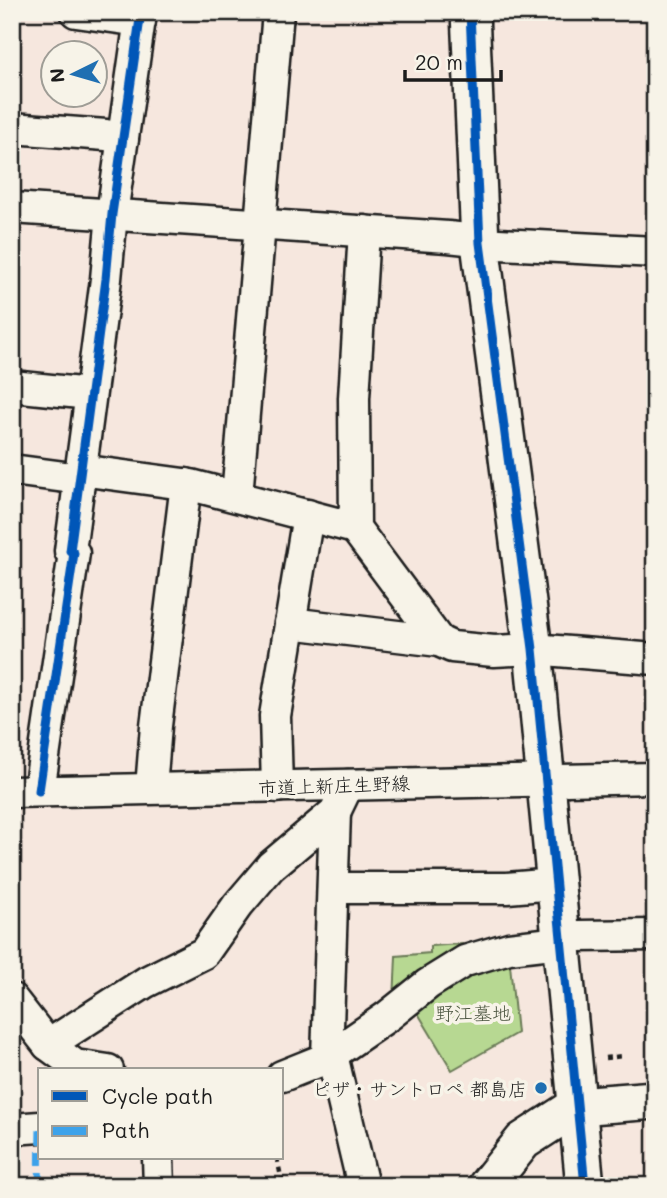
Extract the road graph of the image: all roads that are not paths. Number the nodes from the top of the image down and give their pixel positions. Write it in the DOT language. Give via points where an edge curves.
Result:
graph roads {
  1 [pos="76,12"];
  2 [pos="278,12"];
  3 [pos="470,12"];
  4 [pos="141,17"];
  5 [pos="12,128"];
  6 [pos="123,139"];
  7 [pos="12,208"];
  8 [pos="112,214"];
  9 [pos="260,225"];
  10 [pos="364,231"];
  11 [pos="480,243"];
  12 [pos="655,252"];
  13 [pos="12,386"];
  14 [pos="90,394"];
  15 [pos="12,470"];
  16 [pos="80,474"];
  17 [pos="186,484"];
  18 [pos="237,496"];
  19 [pos="308,515"];
  20 [pos="355,528"];
  21 [pos="290,623"];
  22 [pos="439,641"];
  23 [pos="533,649"];
  24 [pos="655,659"];
  25 [pos="655,778"];
  26 [pos="544,780"];
  27 [pos="348,785"];
  28 [pos="151,788"];
  29 [pos="277,788"];
  30 [pos="26,791"];
  31 [pos="335,812"];
  32 [pos="555,884"];
  33 [pos="332,888"];
  34 [pos="655,935"];
  35 [pos="560,942"];
  36 [pos="12,999"];
  37 [pos="48,1045"];
  38 [pos="329,1057"];
  39 [pos="87,1068"];
  40 [pos="284,1075"];
  41 [pos="655,1100"];
  42 [pos="577,1106"];
  43 [pos="38,1127"];
  44 [pos="12,1129"];
  45 [pos="158,1160"];
  46 [pos="159,1186"];
  47 [pos="363,1186"];
  48 [pos="487,1186"];
  49 [pos="585,1186"];
  1 -- 4 [label="street"];
  2 -- 9 [label="street"];
  3 -- 11 [label="street"];
  4 -- 6 [label="street"];
  5 -- 6 [label="street"];
  6 -- 8 [label="street"];
  7 -- 8 [label="street"];
  8 -- 9 [label="street"];
  8 -- 14 [label="street"];
  9 -- 10 [label="street"];
  9 -- 18 [label="street"];
  10 -- 11 [label="street"];
  10 -- 20 [label="street" via="354,398"];
  11 -- 12 [label="street"];
  11 -- 23 [label="street"];
  13 -- 14 [label="street"];
  14 -- 16 [label="street"];
  15 -- 16 [label="street"];
  16 -- 17 [label="street"];
  16 -- 30 [label="street" via="70,551 74,554"];
  17 -- 18 [label="street"];
  17 -- 28 [label="street"];
  18 -- 19 [label="street"];
  19 -- 20 [label="street"];
  19 -- 21 [label="street"];
  20 -- 22 [label="street"];
  21 -- 22 [label="street"];
  21 -- 29 [label="street" via="275,716"];
  22 -- 23 [label="street" via="466,649"];
  23 -- 24 [label="street"];
  23 -- 26 [label="street"];
  25 -- 26 [label="street, 市道上新庄生野線"];
  26 -- 27 [label="street, 市道上新庄生野線"];
  26 -- 32 [label="street"];
  27 -- 29 [label="street, 市道上新庄生野線"];
  27 -- 31 [label="street"];
  28 -- 29 [label="street, 市道上新庄生野線"];
  28 -- 30 [label="street, 市道上新庄生野線"];
  31 -- 33 [label="street"];
  31 -- 37 [label="street" via="271,866 204,954 146,982"];
  32 -- 33 [label="street"];
  32 -- 35 [label="street"];
  33 -- 38 [label="street"];
  34 -- 35 [label="street" via="579,936"];
  35 -- 38 [label="street" via="509,948 466,961"];
  35 -- 42 [label="street"];
  36 -- 37 [label="street"];
  37 -- 39 [label="street"];
  38 -- 40 [label="street"];
  38 -- 47 [label="street"];
  41 -- 42 [label="street"];
  42 -- 48 [label="street" via="523,1141"];
  42 -- 49 [label="street"];
  43 -- 44 [label="street"];
  45 -- 46 [label="street"];
}
